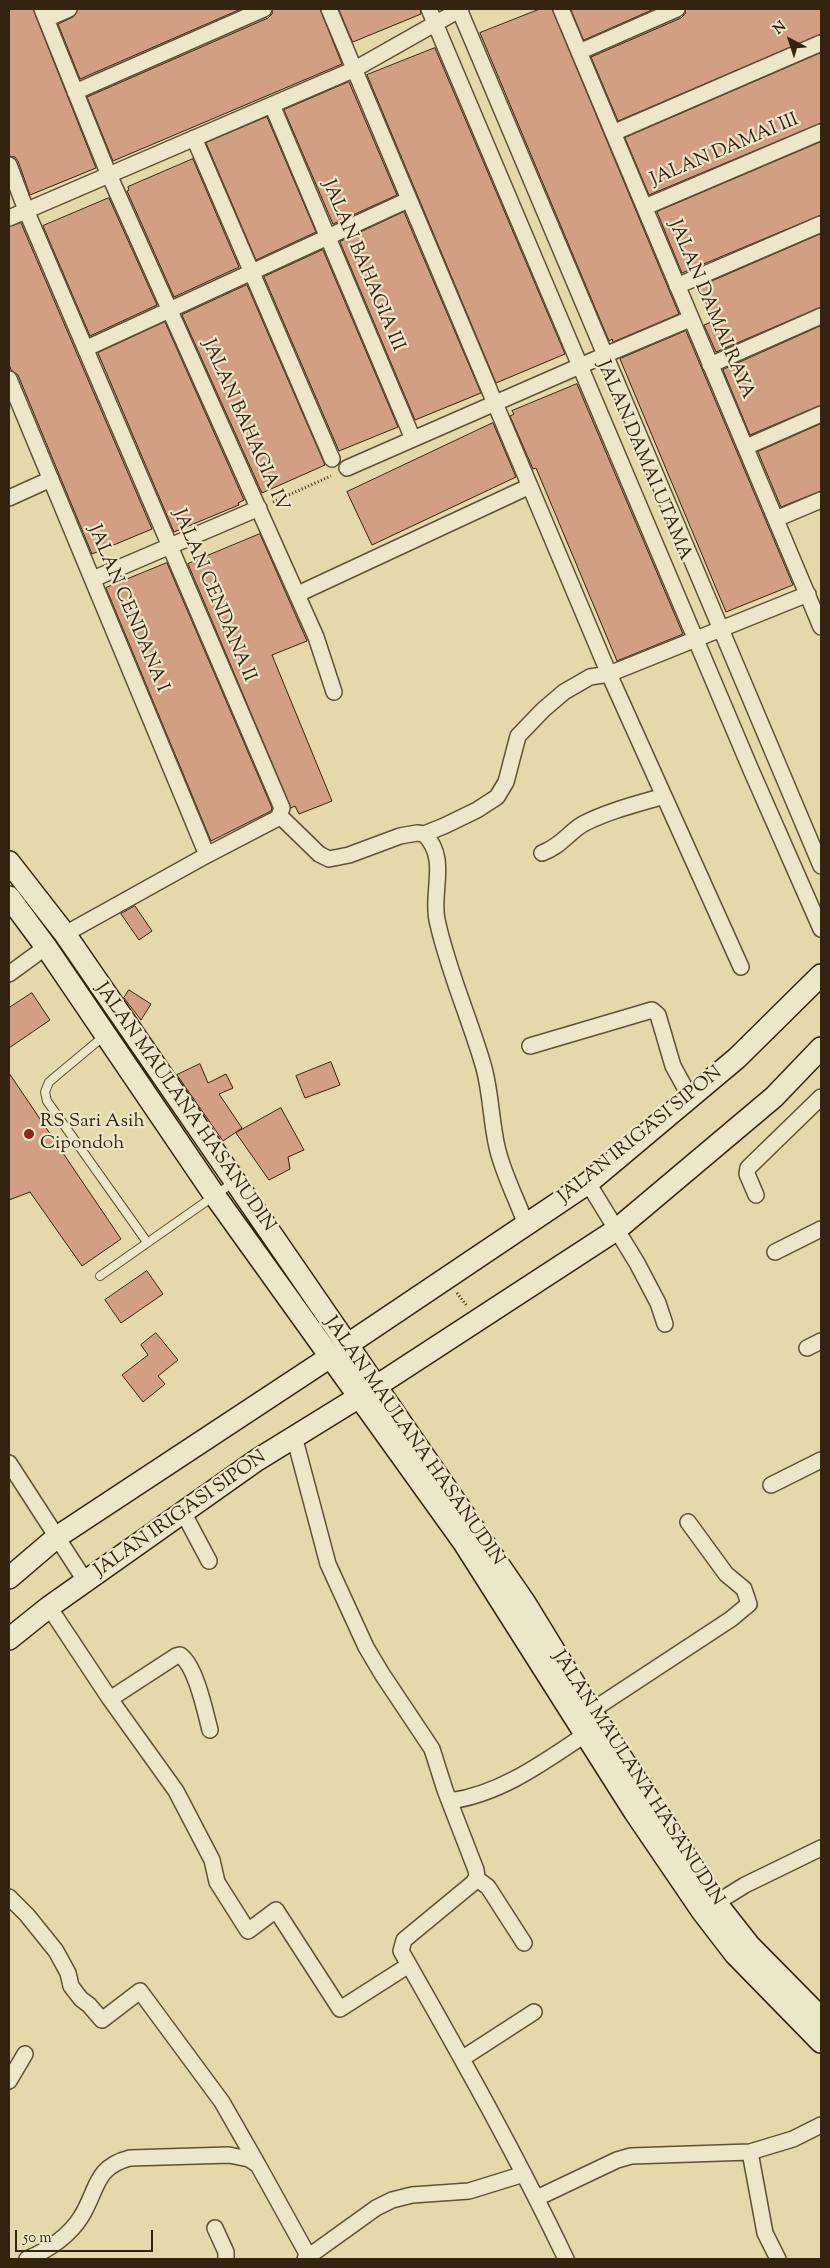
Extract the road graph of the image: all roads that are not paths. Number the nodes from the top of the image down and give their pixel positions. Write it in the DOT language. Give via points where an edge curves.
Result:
graph roads {
  1 [pos="68,9"];
  2 [pos="264,9"];
  3 [pos="329,9"];
  4 [pos="429,9"];
  5 [pos="460,9"];
  6 [pos="561,9"];
  7 [pos="677,9"];
  8 [pos="44,14"];
  9 [pos="435,24"];
  10 [pos="821,43"];
  11 [pos="579,52"];
  12 [pos="355,69"];
  13 [pos="75,92"];
  14 [pos="273,107"];
  15 [pos="821,132"];
  16 [pos="613,133"];
  17 [pos="194,138"];
  18 [pos="9,165"];
  19 [pos="108,174"];
  20 [pos="408,200"];
  21 [pos="645,207"];
  22 [pos="26,210"];
  23 [pos="9,218"];
  24 [pos="821,224"];
  25 [pos="328,237"];
  26 [pos="252,272"];
  27 [pos="677,286"];
  28 [pos="169,311"];
  29 [pos="821,316"];
  30 [pos="690,319"];
  31 [pos="87,348"];
  32 [pos="605,355"];
  33 [pos="581,365"];
  34 [pos="710,365"];
  35 [pos="9,379"];
  36 [pos="494,403"];
  37 [pos="821,414"];
  38 [pos="413,439"];
  39 [pos="746,447"];
  40 [pos="51,479"];
  41 [pos="530,486"];
  42 [pos="9,498"];
  43 [pos="821,500"];
  44 [pos="259,508"];
  45 [pos="776,519"];
  46 [pos="170,546"];
  47 [pos="93,579"];
  48 [pos="298,594"];
  49 [pos="808,594"];
  50 [pos="821,627"];
  51 [pos="720,629"];
  52 [pos="696,639"];
  53 [pos="609,674"];
  54 [pos="334,692"];
  55 [pos="664,796"];
  56 [pos="280,816"];
  57 [pos="424,834"];
  58 [pos="542,853"];
  59 [pos="207,855"];
  60 [pos="9,862"];
  61 [pos="821,866"];
  62 [pos="9,897"];
  63 [pos="821,929"];
  64 [pos="65,934"];
  65 [pos="43,949"];
  66 [pos="741,967"];
  67 [pos="9,974"];
  68 [pos="821,975"];
  69 [pos="105,1035"];
  70 [pos="530,1046"];
  71 [pos="821,1048"];
  72 [pos="690,1097"];
  73 [pos="821,1098"];
  74 [pos="202,1133"];
  75 [pos="182,1148"];
  76 [pos="236,1180"];
  77 [pos="590,1185"];
  78 [pos="756,1195"];
  79 [pos="210,1199"];
  80 [pos="526,1225"];
  81 [pos="614,1226"];
  82 [pos="821,1229"];
  83 [pos="147,1242"];
  84 [pos="775,1252"];
  85 [pos="100,1276"];
  86 [pos="665,1324"];
  87 [pos="821,1341"];
  88 [pos="807,1348"];
  89 [pos="336,1357"];
  90 [pos="361,1390"];
  91 [pos="302,1431"];
  92 [pos="821,1460"];
  93 [pos="9,1463"];
  94 [pos="771,1484"];
  95 [pos="183,1512"];
  96 [pos="688,1522"];
  97 [pos="58,1539"];
  98 [pos="209,1561"];
  99 [pos="11,1570"];
  100 [pos="85,1579"];
  101 [pos="49,1607"];
  102 [pos="9,1640"];
  103 [pos="110,1699"];
  104 [pos="591,1711"];
  105 [pos="210,1730"];
  106 [pos="580,1738"];
  107 [pos="450,1801"];
  108 [pos="821,1848"];
  109 [pos="476,1878"];
  110 [pos="9,1897"];
  111 [pos="715,1903"];
  112 [pos="524,1943"];
  113 [pos="409,1965"];
  114 [pos="534,2012"];
  115 [pos="821,2018"];
  116 [pos="821,2042"];
  117 [pos="25,2054"];
  118 [pos="463,2058"];
  119 [pos="9,2081"];
  120 [pos="821,2125"];
  121 [pos="750,2152"];
  122 [pos="258,2166"];
  123 [pos="524,2174"];
  124 [pos="537,2198"];
  125 [pos="215,2228"];
  126 [pos="37,2257"];
  127 [pos="308,2258"];
  128 [pos="226,2259"];
  129 [pos="566,2259"];
  130 [pos="778,2259"];
  1 -- 8 [label="street"];
  2 -- 13 [label="street"];
  3 -- 12 [label="street"];
  4 -- 9 [label="street, JALAN DAMAI UTAMA"];
  5 -- 9 [label="street"];
  5 -- 32 [label="street, JALAN DAMAI UTAMA"];
  6 -- 11 [label="street, JALAN DAMAI RAYA"];
  7 -- 11 [label="street"];
  8 -- 13 [label="street, JALAN BAHAGIA IV"];
  9 -- 12 [label="street"];
  9 -- 33 [label="street, JALAN DAMAI UTAMA"];
  10 -- 16 [label="street"];
  11 -- 16 [label="street, JALAN DAMAI RAYA"];
  12 -- 14 [label="street"];
  12 -- 20 [label="street"];
  13 -- 19 [label="street, JALAN BAHAGIA IV"];
  14 -- 17 [label="street"];
  14 -- 25 [label="street, JALAN BAHAGIA III"];
  15 -- 21 [label="street, JALAN DAMAI III"];
  16 -- 21 [label="street, JALAN DAMAI RAYA"];
  17 -- 19 [label="street"];
  17 -- 26 [label="street"];
  18 -- 22 [label="street, JALAN CENDANA II"];
  19 -- 22 [label="street"];
  19 -- 28 [label="street, JALAN BAHAGIA IV"];
  20 -- 25 [label="street"];
  20 -- 36 [label="street"];
  21 -- 27 [label="street, JALAN DAMAI RAYA"];
  22 -- 23 [label="street"];
  22 -- 31 [label="street, JALAN CENDANA II"];
  24 -- 27 [label="street"];
  25 -- 26 [label="street"];
  25 -- 38 [label="street, JALAN BAHAGIA III"];
  26 -- 28 [label="street"];
  26 -- 38 [label="street" via="339,467"];
  27 -- 30 [label="street, JALAN DAMAI RAYA"];
  28 -- 31 [label="street"];
  28 -- 44 [label="street, JALAN BAHAGIA IV"];
  29 -- 34 [label="street"];
  30 -- 32 [label="street"];
  30 -- 34 [label="street, JALAN DAMAI RAYA"];
  31 -- 46 [label="street, JALAN CENDANA II"];
  32 -- 33 [label="street"];
  32 -- 51 [label="street, JALAN DAMAI UTAMA"];
  33 -- 36 [label="street"];
  33 -- 52 [label="street, JALAN DAMAI UTAMA"];
  34 -- 39 [label="street, JALAN DAMAI RAYA"];
  35 -- 40 [label="street, JALAN CENDANA I"];
  36 -- 38 [label="street"];
  36 -- 41 [label="street"];
  37 -- 39 [label="street"];
  39 -- 45 [label="street, JALAN DAMAI RAYA"];
  40 -- 42 [label="street"];
  40 -- 47 [label="street, JALAN CENDANA I"];
  41 -- 48 [label="street"];
  41 -- 53 [label="street"];
  43 -- 45 [label="street"];
  44 -- 46 [label="street"];
  44 -- 48 [label="street, JALAN BAHAGIA IV"];
  45 -- 49 [label="street, JALAN DAMAI RAYA"];
  46 -- 47 [label="street"];
  46 -- 56 [label="street, JALAN CENDANA II" via="280,801"];
  47 -- 59 [label="street, JALAN CENDANA I"];
  48 -- 54 [label="street, JALAN BAHAGIA IV"];
  49 -- 50 [label="street, JALAN DAMAI RAYA"];
  49 -- 51 [label="street"];
  51 -- 52 [label="street"];
  51 -- 61 [label="street, JALAN DAMAI UTAMA"];
  52 -- 53 [label="street"];
  52 -- 63 [label="street, JALAN DAMAI UTAMA"];
  53 -- 55 [label="street"];
  53 -- 57 [label="street" via="590,677 564,692 518,736 506,782 497,797 477,810"];
  55 -- 58 [label="street" via="582,825 561,844"];
  55 -- 66 [label="street"];
  56 -- 57 [label="street" via="318,854 329,859 400,836"];
  56 -- 59 [label="street"];
  57 -- 80 [label="street" via="436,852 439,870 437,918 484,1068 497,1147"];
  59 -- 64 [label="street"];
  60 -- 64 [label="street, JALAN MAULANA HASANUDIN"];
  62 -- 65 [label="street, JALAN MAULANA HASANUDIN"];
  64 -- 65 [label="street"];
  64 -- 74 [label="street, JALAN MAULANA HASANUDIN"];
  65 -- 67 [label="street"];
  65 -- 69 [label="street, JALAN MAULANA HASANUDIN"];
  68 -- 72 [label="street, JALAN IRIGASI SIPON" via="737,1058"];
  69 -- 75 [label="street, JALAN MAULANA HASANUDIN"];
  69 -- 83 [label="lane" via="49,1082 45,1092 47,1101"];
  70 -- 72 [label="street" via="652,1010 658,1016 673,1066"];
  71 -- 81 [label="street, JALAN IRIGASI SIPON" via="774,1097"];
  72 -- 77 [label="street, JALAN IRIGASI SIPON"];
  73 -- 78 [label="street" via="748,1168 747,1174"];
  74 -- 75 [label="street"];
  74 -- 76 [label="street, JALAN MAULANA HASANUDIN"];
  75 -- 79 [label="street, JALAN MAULANA HASANUDIN"];
  76 -- 79 [label="lane"];
  76 -- 89 [label="street, JALAN MAULANA HASANUDIN"];
  77 -- 80 [label="street, JALAN IRIGASI SIPON"];
  77 -- 81 [label="street"];
  79 -- 83 [label="lane"];
  79 -- 89 [label="street, JALAN MAULANA HASANUDIN"];
  80 -- 89 [label="street, JALAN IRIGASI SIPON"];
  81 -- 86 [label="street" via="658,1303"];
  81 -- 90 [label="street, JALAN IRIGASI SIPON"];
  82 -- 84 [label="street"];
  83 -- 85 [label="lane"];
  87 -- 88 [label="street"];
  89 -- 90 [label="street, JALAN MAULANA HASANUDIN"];
  89 -- 97 [label="street, JALAN IRIGASI SIPON" via="280,1390"];
  90 -- 91 [label="street, JALAN IRIGASI SIPON"];
  90 -- 104 [label="street, JALAN MAULANA HASANUDIN" via="525,1603"];
  90 -- 106 [label="street, JALAN MAULANA HASANUDIN" via="464,1543"];
  91 -- 95 [label="street, JALAN IRIGASI SIPON"];
  91 -- 107 [label="street" via="328,1564 366,1646 432,1749"];
  92 -- 94 [label="street"];
  93 -- 97 [label="street"];
  95 -- 98 [label="street"];
  95 -- 100 [label="street, JALAN IRIGASI SIPON"];
  96 -- 104 [label="street" via="726,1574 744,1589 749,1604"];
  97 -- 99 [label="street, JALAN IRIGASI SIPON"];
  97 -- 100 [label="street"];
  100 -- 101 [label="street, JALAN IRIGASI SIPON"];
  101 -- 102 [label="street, JALAN IRIGASI SIPON"];
  101 -- 103 [label="street"];
  103 -- 105 [label="street" via="170,1659 180,1656 195,1679"];
  103 -- 113 [label="street" via="176,1791 212,1860 217,1882 248,1931 276,1910 340,2009"];
  104 -- 111 [label="street, JALAN MAULANA HASANUDIN"];
  106 -- 107 [label="street" via="489,1792"];
  106 -- 111 [label="street, JALAN MAULANA HASANUDIN" via="634,1811"];
  107 -- 109 [label="street" via="475,1864"];
  108 -- 111 [label="street" via="744,1885"];
  109 -- 112 [label="street" via="488,1887"];
  109 -- 113 [label="street" via="404,1940 400,1949"];
  110 -- 122 [label="street" via="56,1951 71,1986 102,2020 140,1991 222,2102"];
  111 -- 115 [label="street, JALAN MAULANA HASANUDIN" via="749,1945"];
  111 -- 116 [label="street, JALAN MAULANA HASANUDIN" via="735,1954"];
  113 -- 118 [label="street"];
  114 -- 118 [label="street"];
  117 -- 119 [label="street"];
  118 -- 123 [label="street"];
  120 -- 121 [label="street" via="793,2139"];
  121 -- 124 [label="street" via="631,2156"];
  121 -- 130 [label="street" via="765,2233"];
  122 -- 126 [label="street" via="249,2159 229,2155 130,2158 116,2162 105,2170 73,2227"];
  122 -- 127 [label="street"];
  123 -- 124 [label="street"];
  123 -- 127 [label="street" via="469,2191 412,2195 392,2200 376,2208"];
  124 -- 129 [label="street"];
  125 -- 128 [label="street"];
}
